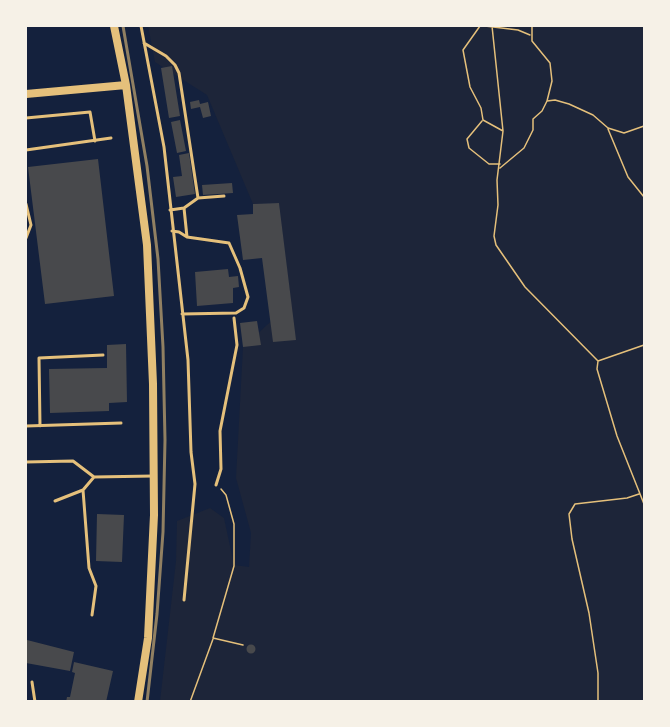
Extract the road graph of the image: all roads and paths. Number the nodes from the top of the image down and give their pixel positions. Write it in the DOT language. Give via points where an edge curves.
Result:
graph roads {
  1 [pos="114,26"];
  2 [pos="141,26"];
  3 [pos="480,26"];
  4 [pos="484,26"];
  5 [pos="492,26"];
  6 [pos="532,26"];
  7 [pos="532,36"];
  8 [pos="144,43"];
  9 [pos="126,85"];
  10 [pos="26,94"];
  11 [pos="547,101"];
  12 [pos="26,118"];
  13 [pos="483,120"];
  14 [pos="645,126"];
  15 [pos="608,128"];
  16 [pos="503,131"];
  17 [pos="111,138"];
  18 [pos="94,141"];
  19 [pos="26,150"];
  20 [pos="500,164"];
  21 [pos="499,168"];
  22 [pos="224,196"];
  23 [pos="645,197"];
  24 [pos="198,198"];
  25 [pos="26,204"];
  26 [pos="184,208"];
  27 [pos="170,210"];
  28 [pos="172,231"];
  29 [pos="188,237"];
  30 [pos="26,238"];
  31 [pos="182,314"];
  32 [pos="234,318"];
  33 [pos="645,345"];
  34 [pos="103,355"];
  35 [pos="598,362"];
  36 [pos="121,423"];
  37 [pos="26,426"];
  38 [pos="40,426"];
  39 [pos="26,462"];
  40 [pos="154,476"];
  41 [pos="94,477"];
  42 [pos="216,485"];
  43 [pos="83,490"];
  44 [pos="640,494"];
  45 [pos="55,501"];
  46 [pos="645,504"];
  47 [pos="184,600"];
  48 [pos="92,615"];
  49 [pos="213,638"];
  50 [pos="243,645"];
  51 [pos="32,682"];
  52 [pos="35,702"];
  53 [pos="138,702"];
  54 [pos="190,702"];
  55 [pos="598,702"];
  1 -- 9 [label="street"];
  2 -- 8 [label="lane"];
  3 -- 13 [label="path" via="462,50"];
  4 -- 5 [label="path"];
  5 -- 7 [label="path"];
  5 -- 16 [label="path"];
  6 -- 7 [label="path"];
  7 -- 11 [label="path" via="550,63 552,81"];
  8 -- 24 [label="lane" via="166,56 179,73"];
  8 -- 27 [label="lane" via="164,147"];
  9 -- 10 [label="street"];
  9 -- 40 [label="street" via="147,245"];
  11 -- 15 [label="path" via="555,100 593,115"];
  11 -- 21 [label="path" via="533,119 533,130 524,148"];
  12 -- 18 [label="lane" via="90,112"];
  13 -- 16 [label="path"];
  13 -- 20 [label="path" via="467,139 469,148 489,164"];
  14 -- 15 [label="path" via="624,134"];
  15 -- 23 [label="path" via="628,177"];
  16 -- 20 [label="path"];
  17 -- 18 [label="lane"];
  18 -- 19 [label="lane"];
  20 -- 21 [label="path"];
  21 -- 35 [label="path" via="496,245 525,287"];
  22 -- 24 [label="lane"];
  24 -- 26 [label="lane"];
  25 -- 30 [label="lane" via="31,225"];
  26 -- 27 [label="lane"];
  26 -- 29 [label="lane"];
  27 -- 28 [label="lane"];
  28 -- 29 [label="lane"];
  28 -- 31 [label="lane"];
  29 -- 31 [label="lane" via="229,243 248,297 236,313"];
  31 -- 47 [label="lane" via="195,484"];
  32 -- 42 [label="lane" via="237,345 220,431"];
  33 -- 35 [label="path"];
  34 -- 38 [label="lane" via="39,358"];
  35 -- 44 [label="path" via="617,436"];
  36 -- 38 [label="lane"];
  37 -- 38 [label="lane"];
  39 -- 41 [label="lane" via="73,461"];
  40 -- 41 [label="lane"];
  40 -- 53 [label="street" via="148,638"];
  41 -- 43 [label="lane"];
  42 -- 49 [label="path" via="226,495 234,524 234,566"];
  43 -- 45 [label="lane"];
  43 -- 48 [label="lane" via="89,568 96,586"];
  44 -- 46 [label="path"];
  44 -- 55 [label="path" via="575,504 569,514 589,613"];
  49 -- 50 [label="path"];
  49 -- 54 [label="path"];
  51 -- 52 [label="lane"];
}
